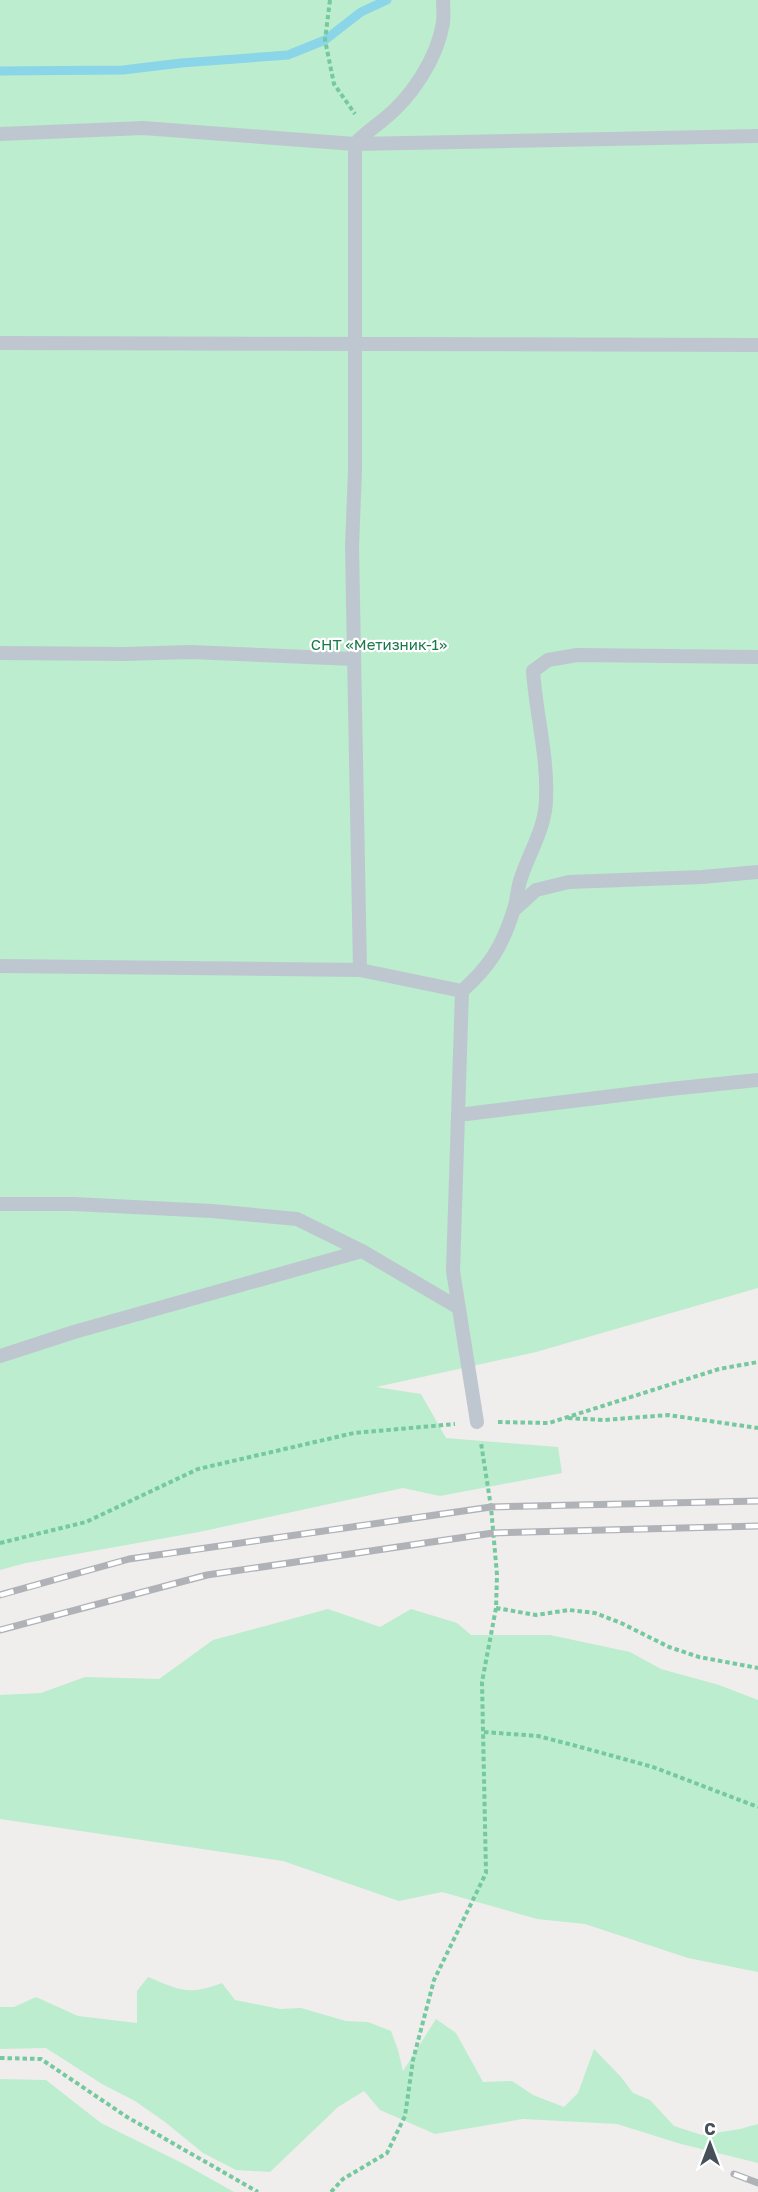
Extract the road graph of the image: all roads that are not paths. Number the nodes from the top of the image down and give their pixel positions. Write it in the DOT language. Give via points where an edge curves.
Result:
graph roads {
  1 [pos="443,0"];
  2 [pos="0,134"];
  3 [pos="758,136"];
  4 [pos="355,144"];
  5 [pos="0,343"];
  6 [pos="758,345"];
  7 [pos="355,346"];
  8 [pos="0,652"];
  9 [pos="758,657"];
  10 [pos="354,658"];
  11 [pos="758,872"];
  12 [pos="514,910"];
  13 [pos="0,966"];
  14 [pos="360,970"];
  15 [pos="462,992"];
  16 [pos="758,1080"];
  17 [pos="458,1115"];
  18 [pos="0,1204"];
  19 [pos="363,1251"];
  20 [pos="459,1308"];
  21 [pos="0,1356"];
  22 [pos="477,1422"];
  1 -- 4 [label="lane" via="443,22 437,43 409,96"];
  2 -- 4 [label="lane" via="143,128"];
  3 -- 4 [label="lane"];
  4 -- 7 [label="lane"];
  5 -- 7 [label="lane"];
  6 -- 7 [label="lane"];
  7 -- 10 [label="lane"];
  8 -- 10 [label="lane" via="190,652"];
  9 -- 12 [label="lane" via="577,655 548,660 533,671 546,800"];
  10 -- 14 [label="lane"];
  11 -- 12 [label="lane" via="568,882 536,890"];
  12 -- 15 [label="lane" via="502,942 483,972"];
  13 -- 14 [label="lane"];
  14 -- 15 [label="lane"];
  15 -- 17 [label="lane"];
  16 -- 17 [label="lane"];
  17 -- 20 [label="lane" via="453,1271"];
  18 -- 19 [label="lane" via="86,1205 297,1218"];
  19 -- 20 [label="lane"];
  19 -- 21 [label="lane"];
  20 -- 22 [label="lane"];
}
